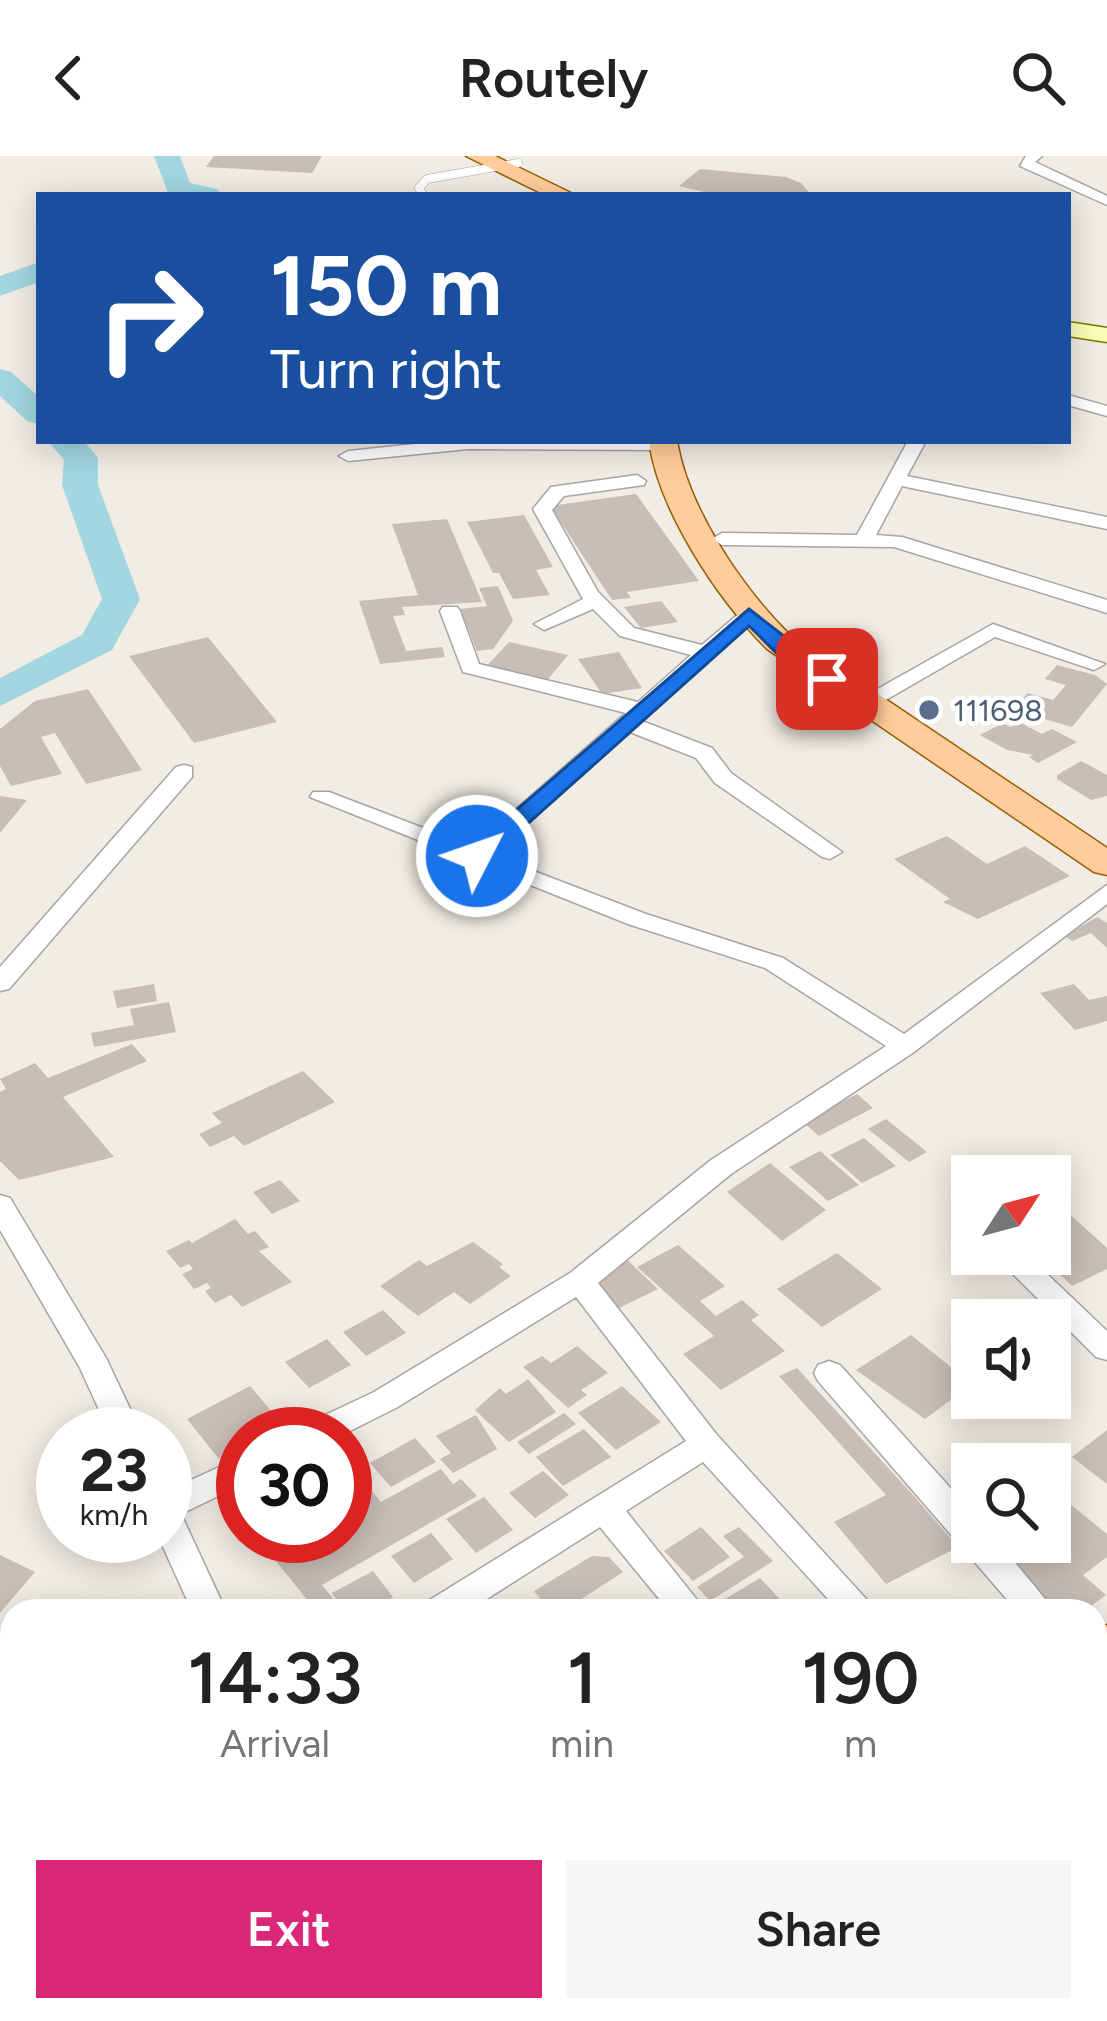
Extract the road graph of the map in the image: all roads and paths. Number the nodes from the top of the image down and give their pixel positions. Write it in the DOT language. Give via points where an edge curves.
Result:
graph roads {
  1 [pos="477,156"];
  2 [pos="1025,158"];
  3 [pos="508,162"];
  4 [pos="421,192"];
  5 [pos="559,192"];
  6 [pos="576,192"];
  7 [pos="1102,195"];
  8 [pos="1071,201"];
  9 [pos="1071,329"];
  10 [pos="1106,334"];
  11 [pos="1071,401"];
  12 [pos="1107,411"];
  13 [pos="468,444"];
  14 [pos="668,444"];
  15 [pos="669,444"];
  16 [pos="916,444"];
  17 [pos="348,456"];
  18 [pos="898,480"];
  19 [pos="638,481"];
  20 [pos="1107,523"];
  21 [pos="866,537"];
  22 [pos="722,539"];
  23 [pos="595,601"];
  24 [pos="1107,607"];
  25 [pos="450,611"];
  26 [pos="749,615"];
  27 [pos="544,624"];
  28 [pos="703,652"];
  29 [pos="1094,664"];
  30 [pos="877,696"];
  31 [pos="634,717"];
  32 [pos="184,772"];
  33 [pos="321,796"];
  34 [pos="830,852"];
  35 [pos="1107,852"];
  36 [pos="477,856"];
  37 [pos="1107,865"];
  38 [pos="1107,892"];
  39 [pos="0,983"];
  40 [pos="905,1046"];
  41 [pos="0,1204"];
  42 [pos="1030,1275"];
  43 [pos="580,1281"];
  44 [pos="1107,1349"];
  45 [pos="829,1373"];
  46 [pos="113,1407"];
  47 [pos="371,1407"];
  48 [pos="706,1444"];
  49 [pos="604,1508"];
  50 [pos="951,1512"];
  51 [pos="188,1563"];
  52 [pos="996,1563"];
  53 [pos="204,1599"];
  54 [pos="459,1599"];
  55 [pos="679,1599"];
  56 [pos="849,1599"];
  57 [pos="1028,1599"];
  1 -- 3 [label="main road"];
  2 -- 7 [label="street"];
  3 -- 4 [label="lane" via="427,179"];
  3 -- 5 [label="main road"];
  3 -- 6 [label="main road"];
  7 -- 8 [label="street"];
  9 -- 10 [label="street"];
  11 -- 12 [label="street"];
  13 -- 17 [label="street"];
  14 -- 26 [label="main road" via="670,473 709,556"];
  15 -- 22 [label="main road"];
  16 -- 18 [label="street"];
  18 -- 20 [label="street"];
  18 -- 21 [label="street"];
  19 -- 23 [label="street" via="577,485 542,509"];
  21 -- 22 [label="street"];
  21 -- 24 [label="street" via="929,548"];
  22 -- 30 [label="main road" via="772,617"];
  23 -- 27 [label="street"];
  23 -- 28 [label="street" via="627,632"];
  25 -- 31 [label="street" via="470,668"];
  26 -- 28 [label="street"];
  26 -- 37 [label="main road" via="796,658"];
  28 -- 31 [label="street"];
  29 -- 30 [label="street" via="993,630"];
  30 -- 35 [label="main road"];
  31 -- 34 [label="street" via="704,753 722,778"];
  31 -- 36 [label="street"];
  32 -- 39 [label="street"];
  33 -- 36 [label="street"];
  36 -- 40 [label="street" via="774,963"];
  38 -- 40 [label="street"];
  40 -- 43 [label="street" via="721,1167"];
  41 -- 46 [label="street"];
  42 -- 44 [label="street"];
  43 -- 47 [label="street"];
  43 -- 48 [label="street"];
  45 -- 50 [label="street"];
  48 -- 49 [label="street"];
  48 -- 56 [label="street"];
  49 -- 54 [label="street"];
  49 -- 55 [label="street"];
  51 -- 53 [label="street"];
  52 -- 57 [label="street"];
}
